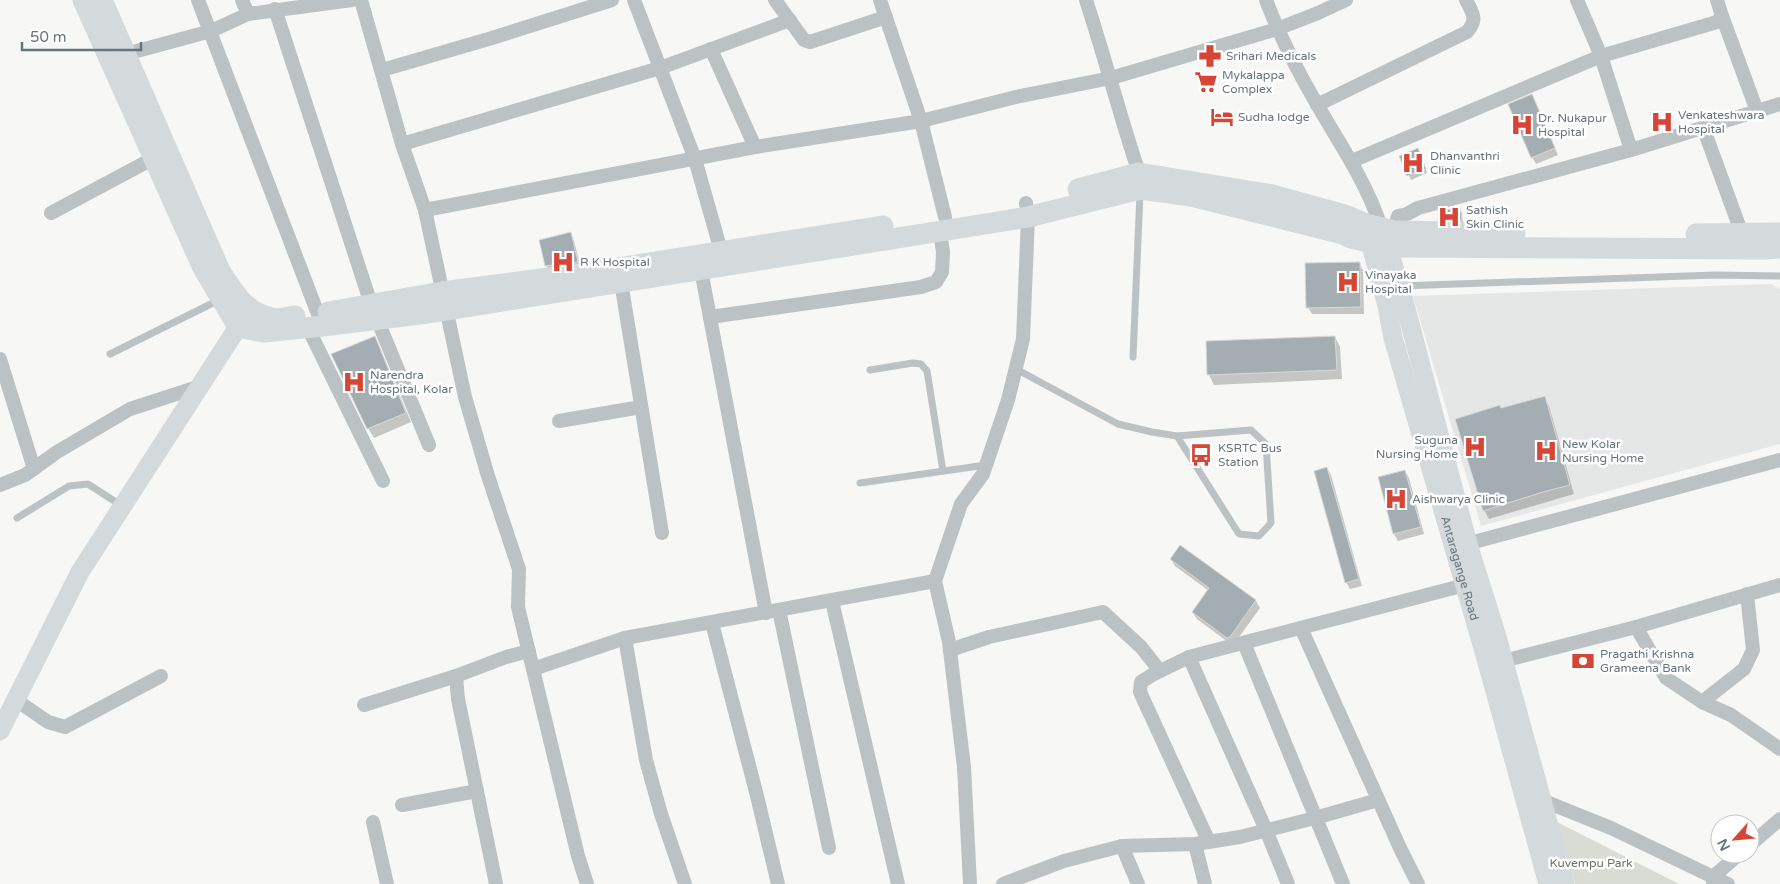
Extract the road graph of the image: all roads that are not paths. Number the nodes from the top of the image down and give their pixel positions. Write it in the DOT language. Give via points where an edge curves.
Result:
graph roads {
  1 [pos="84,0"];
  2 [pos="102,0"];
  3 [pos="198,0"];
  4 [pos="242,0"];
  5 [pos="352,0"];
  6 [pos="361,0"];
  7 [pos="612,0"];
  8 [pos="634,0"];
  9 [pos="775,0"];
  10 [pos="880,0"];
  11 [pos="1086,0"];
  12 [pos="1266,0"];
  13 [pos="1346,0"];
  14 [pos="1466,0"];
  15 [pos="1577,0"];
  16 [pos="1717,0"];
  17 [pos="275,9"];
  18 [pos="248,14"];
  19 [pos="1722,16"];
  20 [pos="886,17"];
  21 [pos="790,20"];
  22 [pos="1277,29"];
  23 [pos="211,31"];
  24 [pos="711,49"];
  25 [pos="126,54"];
  26 [pos="1601,56"];
  27 [pos="660,68"];
  28 [pos="382,70"];
  29 [pos="1111,78"];
  30 [pos="1780,104"];
  31 [pos="1317,105"];
  32 [pos="1757,111"];
  33 [pos="921,121"];
  34 [pos="1703,127"];
  35 [pos="402,144"];
  36 [pos="756,147"];
  37 [pos="1631,150"];
  38 [pos="154,158"];
  39 [pos="696,159"];
  40 [pos="1352,161"];
  41 [pos="1139,181"];
  42 [pos="425,210"];
  43 [pos="1027,210"];
  44 [pos="50,213"];
  45 [pos="942,224"];
  46 [pos="1780,233"];
  47 [pos="1380,234"];
  48 [pos="1742,234"];
  49 [pos="1780,248"];
  50 [pos="721,251"];
  51 [pos="701,270"];
  52 [pos="1780,276"];
  53 [pos="621,282"];
  54 [pos="1400,286"];
  55 [pos="222,299"];
  56 [pos="444,301"];
  57 [pos="374,312"];
  58 [pos="710,317"];
  59 [pos="313,321"];
  60 [pos="238,327"];
  61 [pos="110,354"];
  62 [pos="1134,357"];
  63 [pos="0,359"];
  64 [pos="870,370"];
  65 [pos="1016,370"];
  66 [pos="201,386"];
  67 [pos="641,407"];
  68 [pos="559,421"];
  69 [pos="1178,436"];
  70 [pos="429,445"];
  71 [pos="1780,460"];
  72 [pos="986,465"];
  73 [pos="34,469"];
  74 [pos="943,471"];
  75 [pos="383,481"];
  76 [pos="860,483"];
  77 [pos="0,485"];
  78 [pos="122,506"];
  79 [pos="17,518"];
  80 [pos="662,533"];
  81 [pos="1460,546"];
  82 [pos="935,581"];
  83 [pos="1465,585"];
  84 [pos="1780,585"];
  85 [pos="1747,594"];
  86 [pos="832,600"];
  87 [pos="772,612"];
  88 [pos="712,623"];
  89 [pos="1636,627"];
  90 [pos="1301,628"];
  91 [pos="625,638"];
  92 [pos="1244,643"];
  93 [pos="950,650"];
  94 [pos="529,651"];
  95 [pos="1189,657"];
  96 [pos="1503,661"];
  97 [pos="533,669"];
  98 [pos="1160,671"];
  99 [pos="161,676"];
  100 [pos="456,676"];
  101 [pos="16,700"];
  102 [pos="1702,702"];
  103 [pos="364,705"];
  104 [pos="0,731"];
  105 [pos="1780,749"];
  106 [pos="477,791"];
  107 [pos="1378,800"];
  108 [pos="1535,801"];
  109 [pos="402,805"];
  110 [pos="1315,818"];
  111 [pos="1780,819"];
  112 [pos="373,822"];
  113 [pos="1266,830"];
  114 [pos="1760,836"];
  115 [pos="1202,843"];
  116 [pos="1122,846"];
  117 [pos="829,848"];
  118 [pos="1729,864"];
  119 [pos="1039,878"];
  120 [pos="1713,881"];
  121 [pos="387,884"];
  122 [pos="496,884"];
  123 [pos="587,884"];
  124 [pos="685,884"];
  125 [pos="778,884"];
  126 [pos="898,884"];
  127 [pos="970,884"];
  128 [pos="1004,884"];
  129 [pos="1138,884"];
  130 [pos="1204,884"];
  131 [pos="1288,884"];
  132 [pos="1343,884"];
  133 [pos="1418,884"];
  134 [pos="1548,884"];
  135 [pos="1566,884"];
  136 [pos="1728,884"];
  1 -- 38 [label="main road"];
  2 -- 25 [label="main road"];
  3 -- 23 [label="street"];
  4 -- 18 [label="street"];
  5 -- 17 [label="street"];
  6 -- 28 [label="street"];
  7 -- 28 [label="street"];
  8 -- 27 [label="street"];
  9 -- 21 [label="street"];
  10 -- 20 [label="street"];
  11 -- 29 [label="street"];
  12 -- 22 [label="street"];
  13 -- 22 [label="street"];
  14 -- 31 [label="street" via="1474,14 1474,25 1467,32"];
  15 -- 26 [label="street"];
  16 -- 19 [label="street"];
  17 -- 18 [label="street"];
  17 -- 57 [label="street"];
  18 -- 23 [label="street"];
  19 -- 26 [label="street" via="1717,22"];
  19 -- 32 [label="street"];
  20 -- 21 [label="street" via="810,42 804,40"];
  20 -- 33 [label="street"];
  21 -- 24 [label="street"];
  22 -- 29 [label="street"];
  22 -- 31 [label="street"];
  23 -- 25 [label="street"];
  23 -- 59 [label="street"];
  24 -- 27 [label="street"];
  24 -- 36 [label="street"];
  25 -- 59 [label="main road" via="220,271 240,302 273,319"];
  26 -- 37 [label="street"];
  26 -- 40 [label="street"];
  27 -- 35 [label="street"];
  27 -- 39 [label="street"];
  28 -- 35 [label="street"];
  29 -- 33 [label="street"];
  29 -- 41 [label="street"];
  30 -- 32 [label="street"];
  31 -- 40 [label="street"];
  32 -- 34 [label="street"];
  33 -- 36 [label="street"];
  33 -- 45 [label="street"];
  34 -- 37 [label="street"];
  34 -- 48 [label="street"];
  35 -- 42 [label="street"];
  36 -- 39 [label="street"];
  37 -- 47 [label="street" via="1418,208 1398,216"];
  38 -- 44 [label="street"];
  38 -- 55 [label="main road" via="203,268"];
  39 -- 42 [label="street"];
  39 -- 50 [label="street"];
  40 -- 47 [label="street" via="1373,204"];
  41 -- 43 [label="main road"];
  41 -- 47 [label="main road" via="1351,238"];
  41 -- 62 [label="lane"];
  42 -- 56 [label="street"];
  43 -- 45 [label="main road"];
  43 -- 65 [label="street" via="1023,339"];
  45 -- 50 [label="main road"];
  45 -- 51 [label="main road"];
  45 -- 58 [label="street" via="942,272 936,282"];
  46 -- 48 [label="main road"];
  47 -- 48 [label="main road"];
  47 -- 49 [label="main road"];
  47 -- 54 [label="street, Antaragange Road"];
  47 -- 81 [label="street, Antaragange Road" via="1392,338"];
  50 -- 56 [label="main road" via="586,272"];
  51 -- 53 [label="main road"];
  51 -- 58 [label="street"];
  52 -- 54 [label="lane" via="1715,275"];
  53 -- 56 [label="main road"];
  53 -- 67 [label="street"];
  54 -- 81 [label="street, Antaragange Road"];
  55 -- 60 [label="main road"];
  55 -- 61 [label="lane"];
  56 -- 57 [label="main road"];
  56 -- 94 [label="street" via="465,397 519,569 518,607"];
  57 -- 59 [label="main road"];
  57 -- 70 [label="street"];
  58 -- 87 [label="street"];
  59 -- 60 [label="main road" via="264,332"];
  59 -- 75 [label="street"];
  60 -- 66 [label="street"];
  63 -- 73 [label="street"];
  64 -- 74 [label="lane" via="913,363 922,364 927,370"];
  65 -- 69 [label="lane" via="1118,424"];
  65 -- 72 [label="street"];
  66 -- 73 [label="street" via="130,409 72,442"];
  66 -- 78 [label="street"];
  67 -- 68 [label="street"];
  67 -- 80 [label="street"];
  69 -- 69 [label="lane" via="1251,430 1266,444 1271,523 1259,536 1239,534"];
  71 -- 81 [label="street"];
  72 -- 74 [label="lane"];
  72 -- 82 [label="street" via="961,504"];
  73 -- 77 [label="street"];
  74 -- 76 [label="lane"];
  78 -- 79 [label="lane" via="88,484 69,486"];
  78 -- 101 [label="street" via="80,572"];
  81 -- 83 [label="street, Antaragange Road"];
  81 -- 96 [label="street, Antaragange Road" via="1496,634"];
  82 -- 86 [label="street"];
  82 -- 93 [label="street"];
  83 -- 90 [label="street"];
  83 -- 108 [label="street, Antaragange Road"];
  84 -- 85 [label="street"];
  85 -- 89 [label="street"];
  85 -- 102 [label="street" via="1753,650 1744,669"];
  86 -- 87 [label="street"];
  86 -- 126 [label="street"];
  87 -- 88 [label="street"];
  87 -- 117 [label="street"];
  88 -- 91 [label="street"];
  88 -- 125 [label="street"];
  89 -- 96 [label="street"];
  89 -- 102 [label="street" via="1666,678"];
  90 -- 92 [label="street"];
  90 -- 107 [label="street"];
  91 -- 97 [label="street"];
  91 -- 124 [label="street" via="646,760"];
  92 -- 95 [label="street"];
  92 -- 110 [label="street"];
  93 -- 98 [label="street" via="990,637 1103,612 1141,647"];
  93 -- 127 [label="street" via="964,767"];
  94 -- 97 [label="street"];
  94 -- 100 [label="street"];
  95 -- 98 [label="street"];
  95 -- 113 [label="street"];
  96 -- 108 [label="street, Antaragange Road"];
  97 -- 123 [label="street"];
  98 -- 115 [label="street" via="1141,682 1140,692"];
  99 -- 101 [label="street" via="65,727 48,722"];
  100 -- 103 [label="street"];
  100 -- 106 [label="street"];
  101 -- 104 [label="street"];
  102 -- 105 [label="street" via="1731,715"];
  106 -- 109 [label="street"];
  106 -- 122 [label="street"];
  107 -- 110 [label="street"];
  107 -- 133 [label="street"];
  108 -- 120 [label="street" via="1611,828"];
  108 -- 134 [label="street, Antaragange Road"];
  108 -- 135 [label="street, Antaragange Road"];
  110 -- 113 [label="street"];
  110 -- 132 [label="street"];
  111 -- 114 [label="street"];
  112 -- 121 [label="street"];
  113 -- 115 [label="street"];
  113 -- 131 [label="street"];
  115 -- 116 [label="street"];
  115 -- 130 [label="street"];
  116 -- 119 [label="street" via="1064,861"];
  116 -- 129 [label="street"];
  118 -- 120 [label="street"];
  119 -- 128 [label="street"];
  120 -- 136 [label="street"];
}
